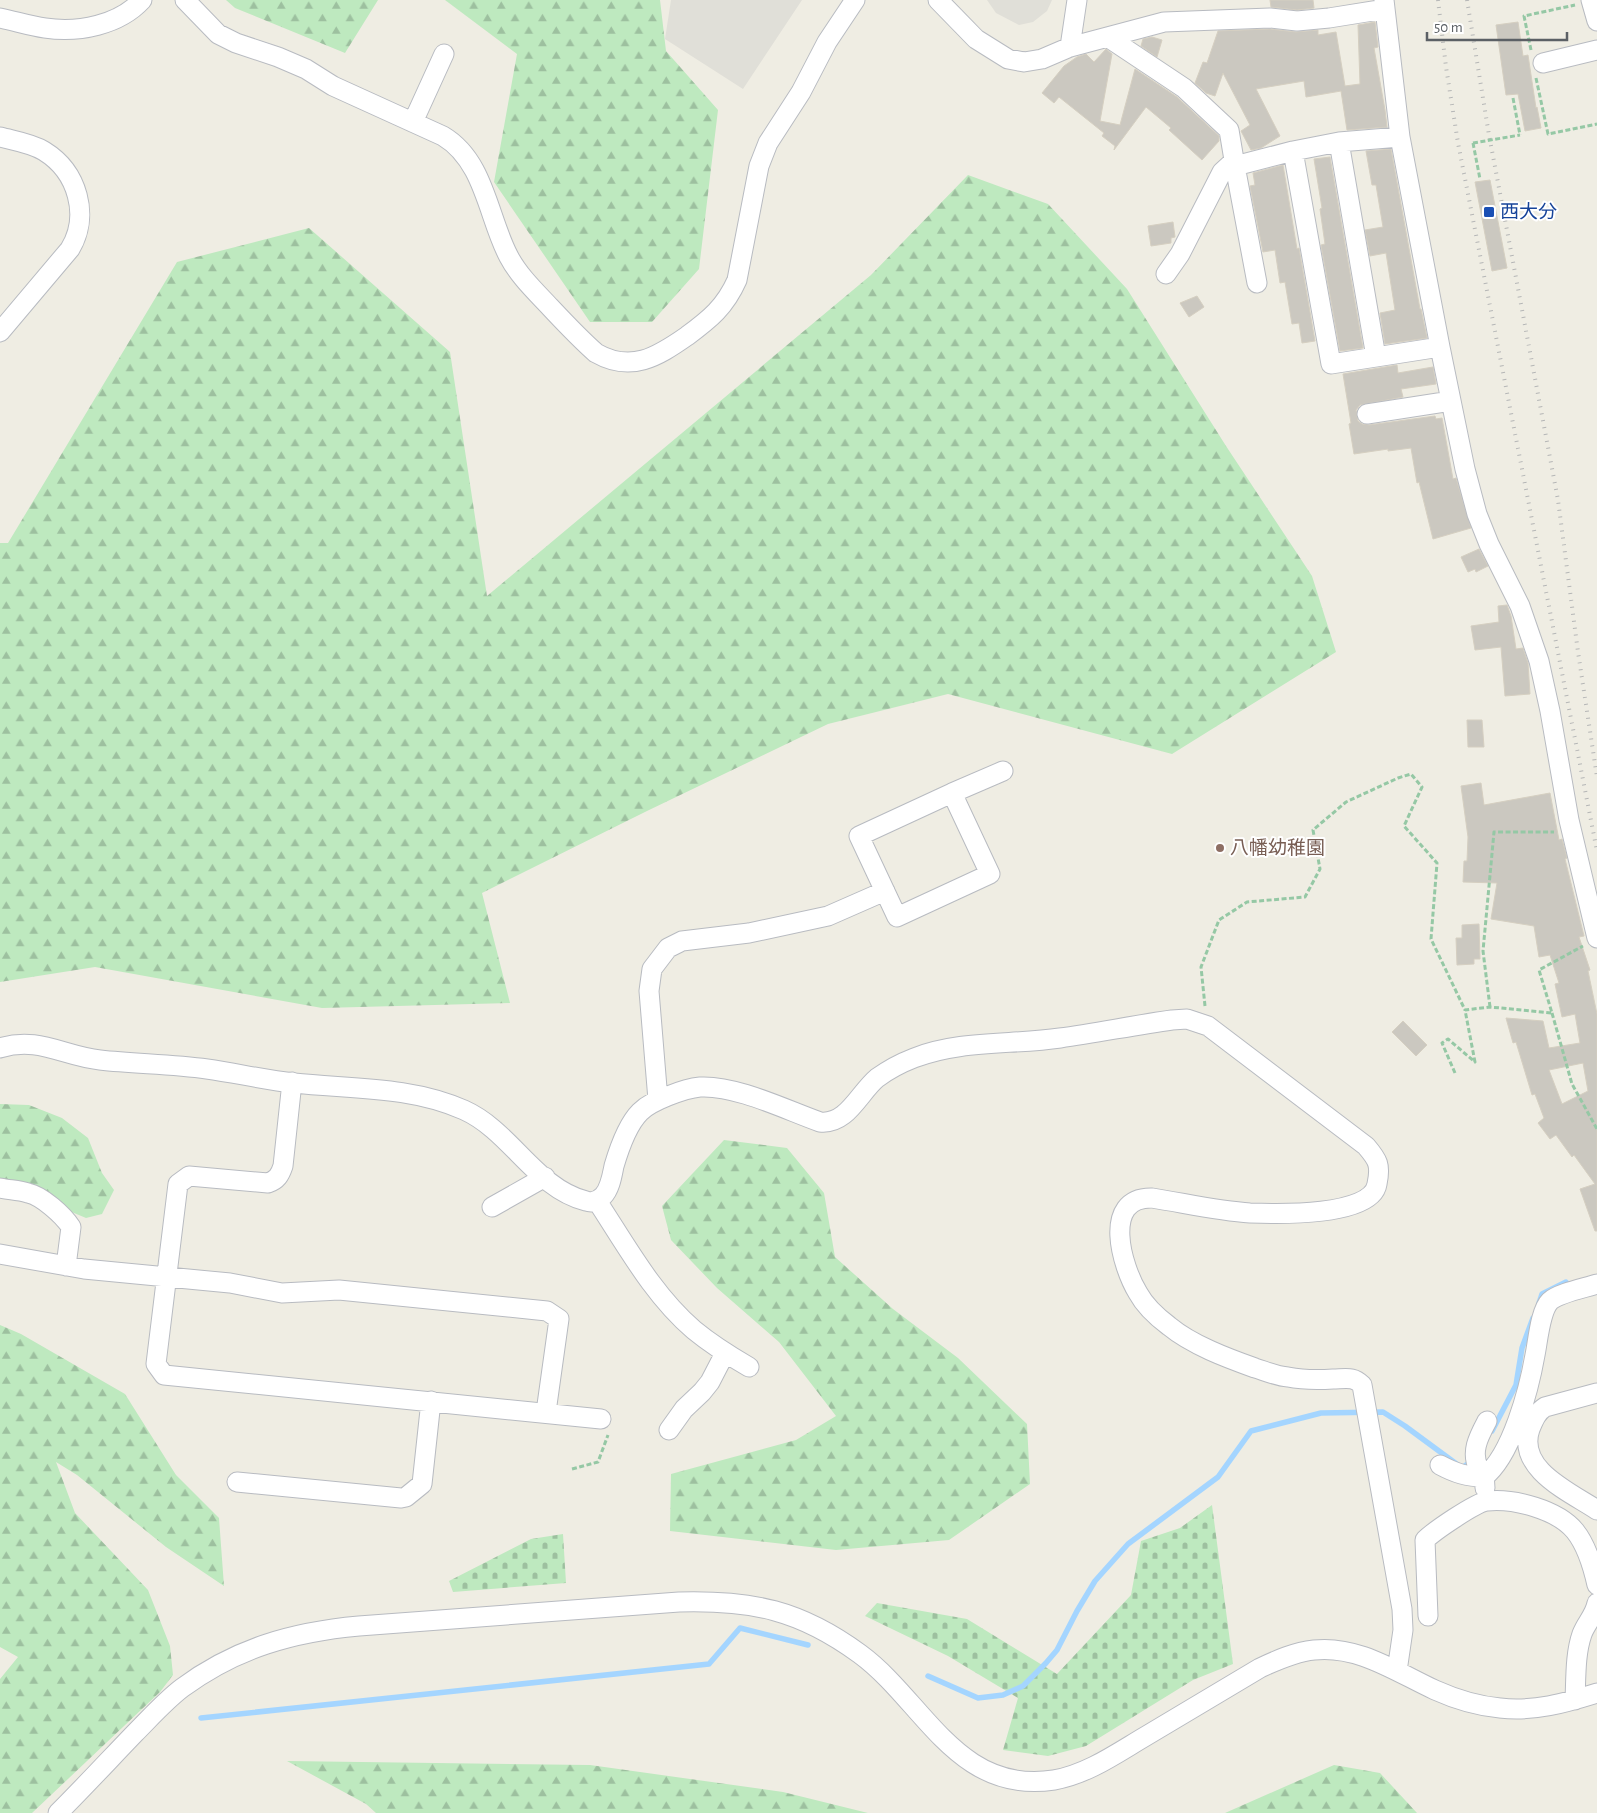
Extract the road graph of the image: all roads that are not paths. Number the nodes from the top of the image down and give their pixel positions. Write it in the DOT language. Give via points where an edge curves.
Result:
graph roads {
  1 [pos="142,0"];
  2 [pos="185,0"];
  3 [pos="855,0"];
  4 [pos="938,0"];
  5 [pos="1076,0"];
  6 [pos="1591,1"];
  7 [pos="1384,4"];
  8 [pos="0,18"];
  9 [pos="1597,21"];
  10 [pos="1109,38"];
  11 [pos="1070,47"];
  12 [pos="1597,50"];
  13 [pos="444,54"];
  14 [pos="1537,65"];
  15 [pos="413,122"];
  16 [pos="0,137"];
  17 [pos="1400,137"];
  18 [pos="1339,142"];
  19 [pos="1293,151"];
  20 [pos="1235,163"];
  21 [pos="1166,274"];
  22 [pos="1257,283"];
  23 [pos="0,332"];
  24 [pos="1440,347"];
  25 [pos="1376,357"];
  26 [pos="1452,401"];
  27 [pos="1367,414"];
  28 [pos="1003,771"];
  29 [pos="952,793"];
  30 [pos="885,891"];
  31 [pos="1593,941"];
  32 [pos="0,1048"];
  33 [pos="292,1082"];
  34 [pos="658,1100"];
  35 [pos="545,1178"];
  36 [pos="0,1188"];
  37 [pos="597,1201"];
  38 [pos="492,1207"];
  39 [pos="0,1254"];
  40 [pos="66,1266"];
  41 [pos="167,1276"];
  42 [pos="1597,1284"];
  43 [pos="726,1353"];
  44 [pos="749,1367"];
  45 [pos="1597,1393"];
  46 [pos="431,1401"];
  47 [pos="546,1412"];
  48 [pos="602,1418"];
  49 [pos="1487,1421"];
  50 [pos="669,1430"];
  51 [pos="1440,1465"];
  52 [pos="1479,1465"];
  53 [pos="237,1482"];
  54 [pos="1486,1501"];
  55 [pos="1597,1510"];
  56 [pos="1597,1585"];
  57 [pos="1597,1603"];
  58 [pos="1428,1616"];
  59 [pos="1397,1671"];
  60 [pos="1597,1693"];
  61 [pos="1575,1700"];
  62 [pos="58,1813"];
  1 -- 8 [label="street" via="123,17 91,26 46,28"];
  2 -- 15 [label="street" via="218,34 292,63"];
  3 -- 15 [label="street" via="826,42 801,92 768,143 759,166 739,271 730,296 717,312 667,350 637,362 622,363 596,353 536,292 509,258 476,174 462,151 455,143"];
  4 -- 11 [label="street" via="976,39 1008,59 1024,62 1042,59"];
  5 -- 11 [label="street"];
  6 -- 9 [label="street"];
  7 -- 10 [label="street" via="1329,18 1297,21 1270,18 1164,22"];
  7 -- 17 [label="street"];
  10 -- 11 [label="street"];
  10 -- 20 [label="street" via="1184,88 1229,130"];
  12 -- 14 [label="street"];
  13 -- 15 [label="street"];
  16 -- 23 [label="street" via="37,147 66,170 76,192 80,221 70,250"];
  17 -- 18 [label="street"];
  17 -- 24 [label="street"];
  18 -- 19 [label="street"];
  18 -- 25 [label="street"];
  19 -- 20 [label="street"];
  19 -- 25 [label="street" via="1331,364"];
  20 -- 21 [label="street" via="1222,172 1180,254"];
  20 -- 22 [label="street"];
  24 -- 25 [label="street"];
  24 -- 26 [label="street"];
  26 -- 27 [label="street"];
  26 -- 31 [label="street" via="1477,514 1520,606 1539,661"];
  28 -- 29 [label="street"];
  29 -- 30 [label="street" via="859,836"];
  29 -- 30 [label="street" via="990,874 897,917"];
  30 -- 34 [label="street" via="828,916 749,933 682,941 668,948 652,969 649,991"];
  32 -- 33 [label="street" via="37,1044 83,1058 185,1066"];
  33 -- 35 [label="street" via="385,1090 450,1104 500,1133"];
  33 -- 41 [label="street" via="283,1166 274,1181 188,1176 178,1184"];
  34 -- 37 [label="street" via="633,1120 608,1187"];
  34 -- 59 [label="street" via="699,1087 713,1088 737,1092 826,1123 839,1119 878,1078 902,1063 928,1054 966,1046 1059,1038 1187,1020 1208,1026 1366,1146 1379,1166 1377,1188 1352,1205 1304,1213 1250,1213 1152,1198 1138,1199 1122,1215 1119,1234 1132,1280 1144,1302 1170,1327 1221,1355 1286,1377 1358,1381 1364,1391 1402,1610 1403,1630"];
  35 -- 37 [label="street" via="568,1194 588,1202"];
  35 -- 38 [label="street"];
  36 -- 40 [label="street" via="38,1197 66,1219 71,1227"];
  37 -- 43 [label="street" via="665,1300 694,1330"];
  39 -- 40 [label="street"];
  40 -- 41 [label="street"];
  41 -- 46 [label="street" via="156,1364 164,1375"];
  41 -- 47 [label="street" via="282,1293 338,1290 547,1311 559,1319"];
  42 -- 52 [label="street" via="1554,1298 1546,1306 1523,1406 1492,1471"];
  43 -- 44 [label="street"];
  43 -- 50 [label="street" via="710,1382"];
  45 -- 55 [label="street" via="1539,1411 1528,1443 1535,1466"];
  46 -- 47 [label="street"];
  46 -- 53 [label="street" via="422,1484 406,1497"];
  47 -- 48 [label="street"];
  49 -- 52 [label="street" via="1476,1443"];
  51 -- 52 [label="street" via="1471,1477"];
  52 -- 54 [label="street"];
  54 -- 56 [label="street" via="1541,1508 1565,1522 1583,1543"];
  54 -- 58 [label="street" via="1425,1540"];
  57 -- 61 [label="street" via="1579,1647"];
  59 -- 61 [label="street" via="1455,1698 1500,1708 1541,1708"];
  59 -- 62 [label="street" via="1378,1662 1330,1649 1298,1653 1260,1668 1089,1768 1055,1780 1025,1780 996,1774 971,1762 943,1740 887,1677 861,1655 810,1624 766,1608 679,1602 336,1628 268,1642 198,1677 157,1710"];
  60 -- 61 [label="street"];
}
